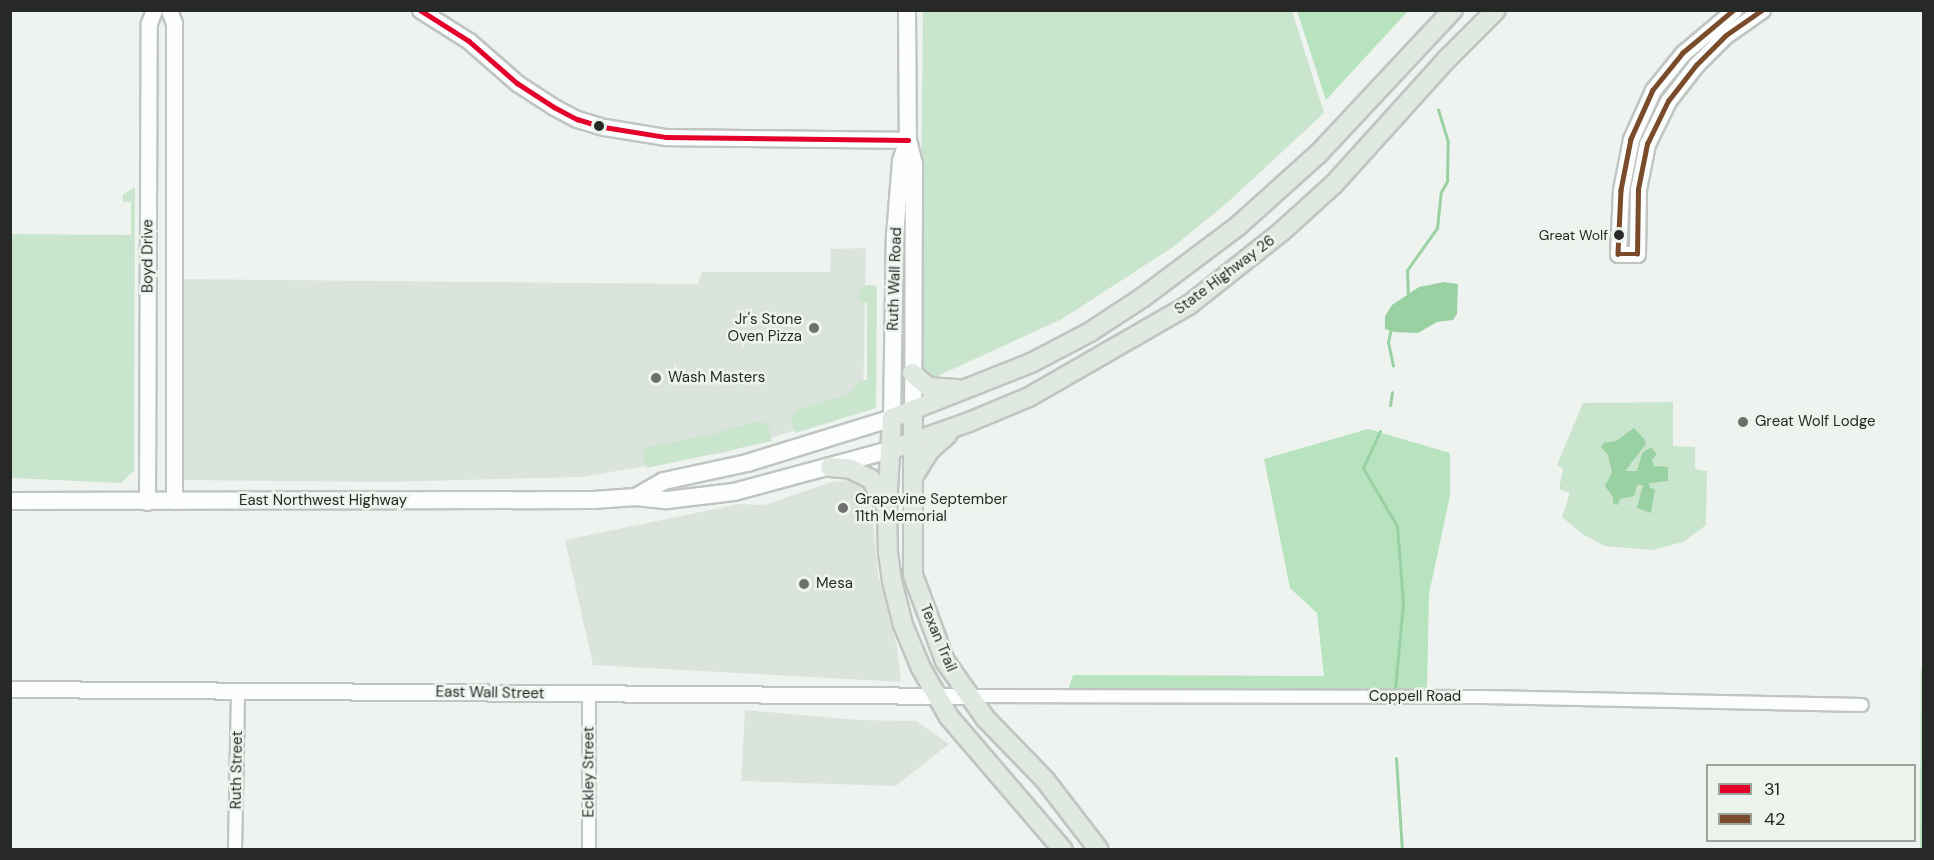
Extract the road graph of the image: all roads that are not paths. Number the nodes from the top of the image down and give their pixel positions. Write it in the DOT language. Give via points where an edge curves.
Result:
graph roads {
  1 [pos="154,10"];
  2 [pos="169,10"];
  3 [pos="420,10"];
  4 [pos="907,10"];
  5 [pos="1454,10"];
  6 [pos="1496,10"];
  7 [pos="1734,10"];
  8 [pos="1762,10"];
  9 [pos="908,140"];
  10 [pos="149,156"];
  11 [pos="174,167"];
  12 [pos="149,179"];
  13 [pos="912,373"];
  14 [pos="976,387"];
  15 [pos="912,410"];
  16 [pos="892,418"];
  17 [pos="969,422"];
  18 [pos="912,442"];
  19 [pos="890,450"];
  20 [pos="830,467"];
  21 [pos="912,479"];
  22 [pos="636,497"];
  23 [pos="10,501"];
  24 [pos="174,501"];
  25 [pos="147,502"];
  26 [pos="887,509"];
  27 [pos="10,689"];
  28 [pos="238,690"];
  29 [pos="589,694"];
  30 [pos="937,696"];
  31 [pos="969,696"];
  32 [pos="1862,705"];
  33 [pos="236,849"];
  34 [pos="588,849"];
  35 [pos="1063,849"];
  36 [pos="1099,849"];
  1 -- 10 [label="street, Boyd Drive" via="149,23"];
  2 -- 11 [label="street, Boyd Drive" via="174,23"];
  3 -- 9 [label="street" via="469,41 517,83 554,107 604,128 666,137"];
  4 -- 9 [label="main road, Ruth Wall Road"];
  5 -- 14 [label="main road, State Highway 26" via="1319,153 1238,225 1090,332"];
  6 -- 17 [label="main road, State Highway 26" via="1334,184 1189,305 1029,397"];
  7 -- 8 [label="street" via="1683,53 1653,90 1631,139 1620,190 1618,254 1637,254 1638,189 1647,144 1668,100 1696,64 1726,35"];
  9 -- 13 [label="main road, Ruth Wall Road" via="914,164"];
  9 -- 16 [label="main road, Ruth Wall Road" via="901,162 896,236"];
  10 -- 11 [label="street"];
  10 -- 12 [label="street, Boyd Drive"];
  11 -- 12 [label="street"];
  11 -- 24 [label="street, Boyd Drive"];
  12 -- 25 [label="street, Boyd Drive"];
  13 -- 14 [label="main road" via="928,387"];
  13 -- 15 [label="main road, Ruth Wall Road"];
  14 -- 15 [label="main road, State Highway 26"];
  15 -- 16 [label="main road, State Highway 26"];
  15 -- 18 [label="main road, Texan Trail"];
  16 -- 19 [label="main road, Texan Trail"];
  16 -- 22 [label="main road, East Northwest Highway" via="747,463 664,481"];
  17 -- 18 [label="main road, State Highway 26"];
  17 -- 21 [label="main road" via="951,431 929,451"];
  18 -- 19 [label="main road, State Highway 26"];
  18 -- 21 [label="main road, Texan Trail"];
  19 -- 20 [label="main road, East Northwest Highway"];
  19 -- 26 [label="main road, Texan Trail"];
  20 -- 22 [label="main road, East Northwest Highway" via="734,492 667,500"];
  20 -- 26 [label="main road" via="851,469 871,479"];
  21 -- 31 [label="main road, Texan Trail" via="913,575 945,661"];
  22 -- 24 [label="main road, East Northwest Highway"];
  23 -- 25 [label="main road, East Northwest Highway"];
  24 -- 25 [label="main road, East Northwest Highway"];
  26 -- 30 [label="main road, Texan Trail" via="892,581 903,625"];
  27 -- 28 [label="street, East Wall Street"];
  28 -- 29 [label="street, East Wall Street"];
  28 -- 33 [label="street, Ruth Street"];
  29 -- 30 [label="street, East Wall Street"];
  29 -- 34 [label="street, Eckley Street"];
  30 -- 31 [label="street, East Wall Street"];
  30 -- 35 [label="main road, Texan Trail" via="950,717"];
  31 -- 32 [label="street, Coppell Road" via="1484,697"];
  31 -- 36 [label="main road, Texan Trail" via="1045,780"];
}
